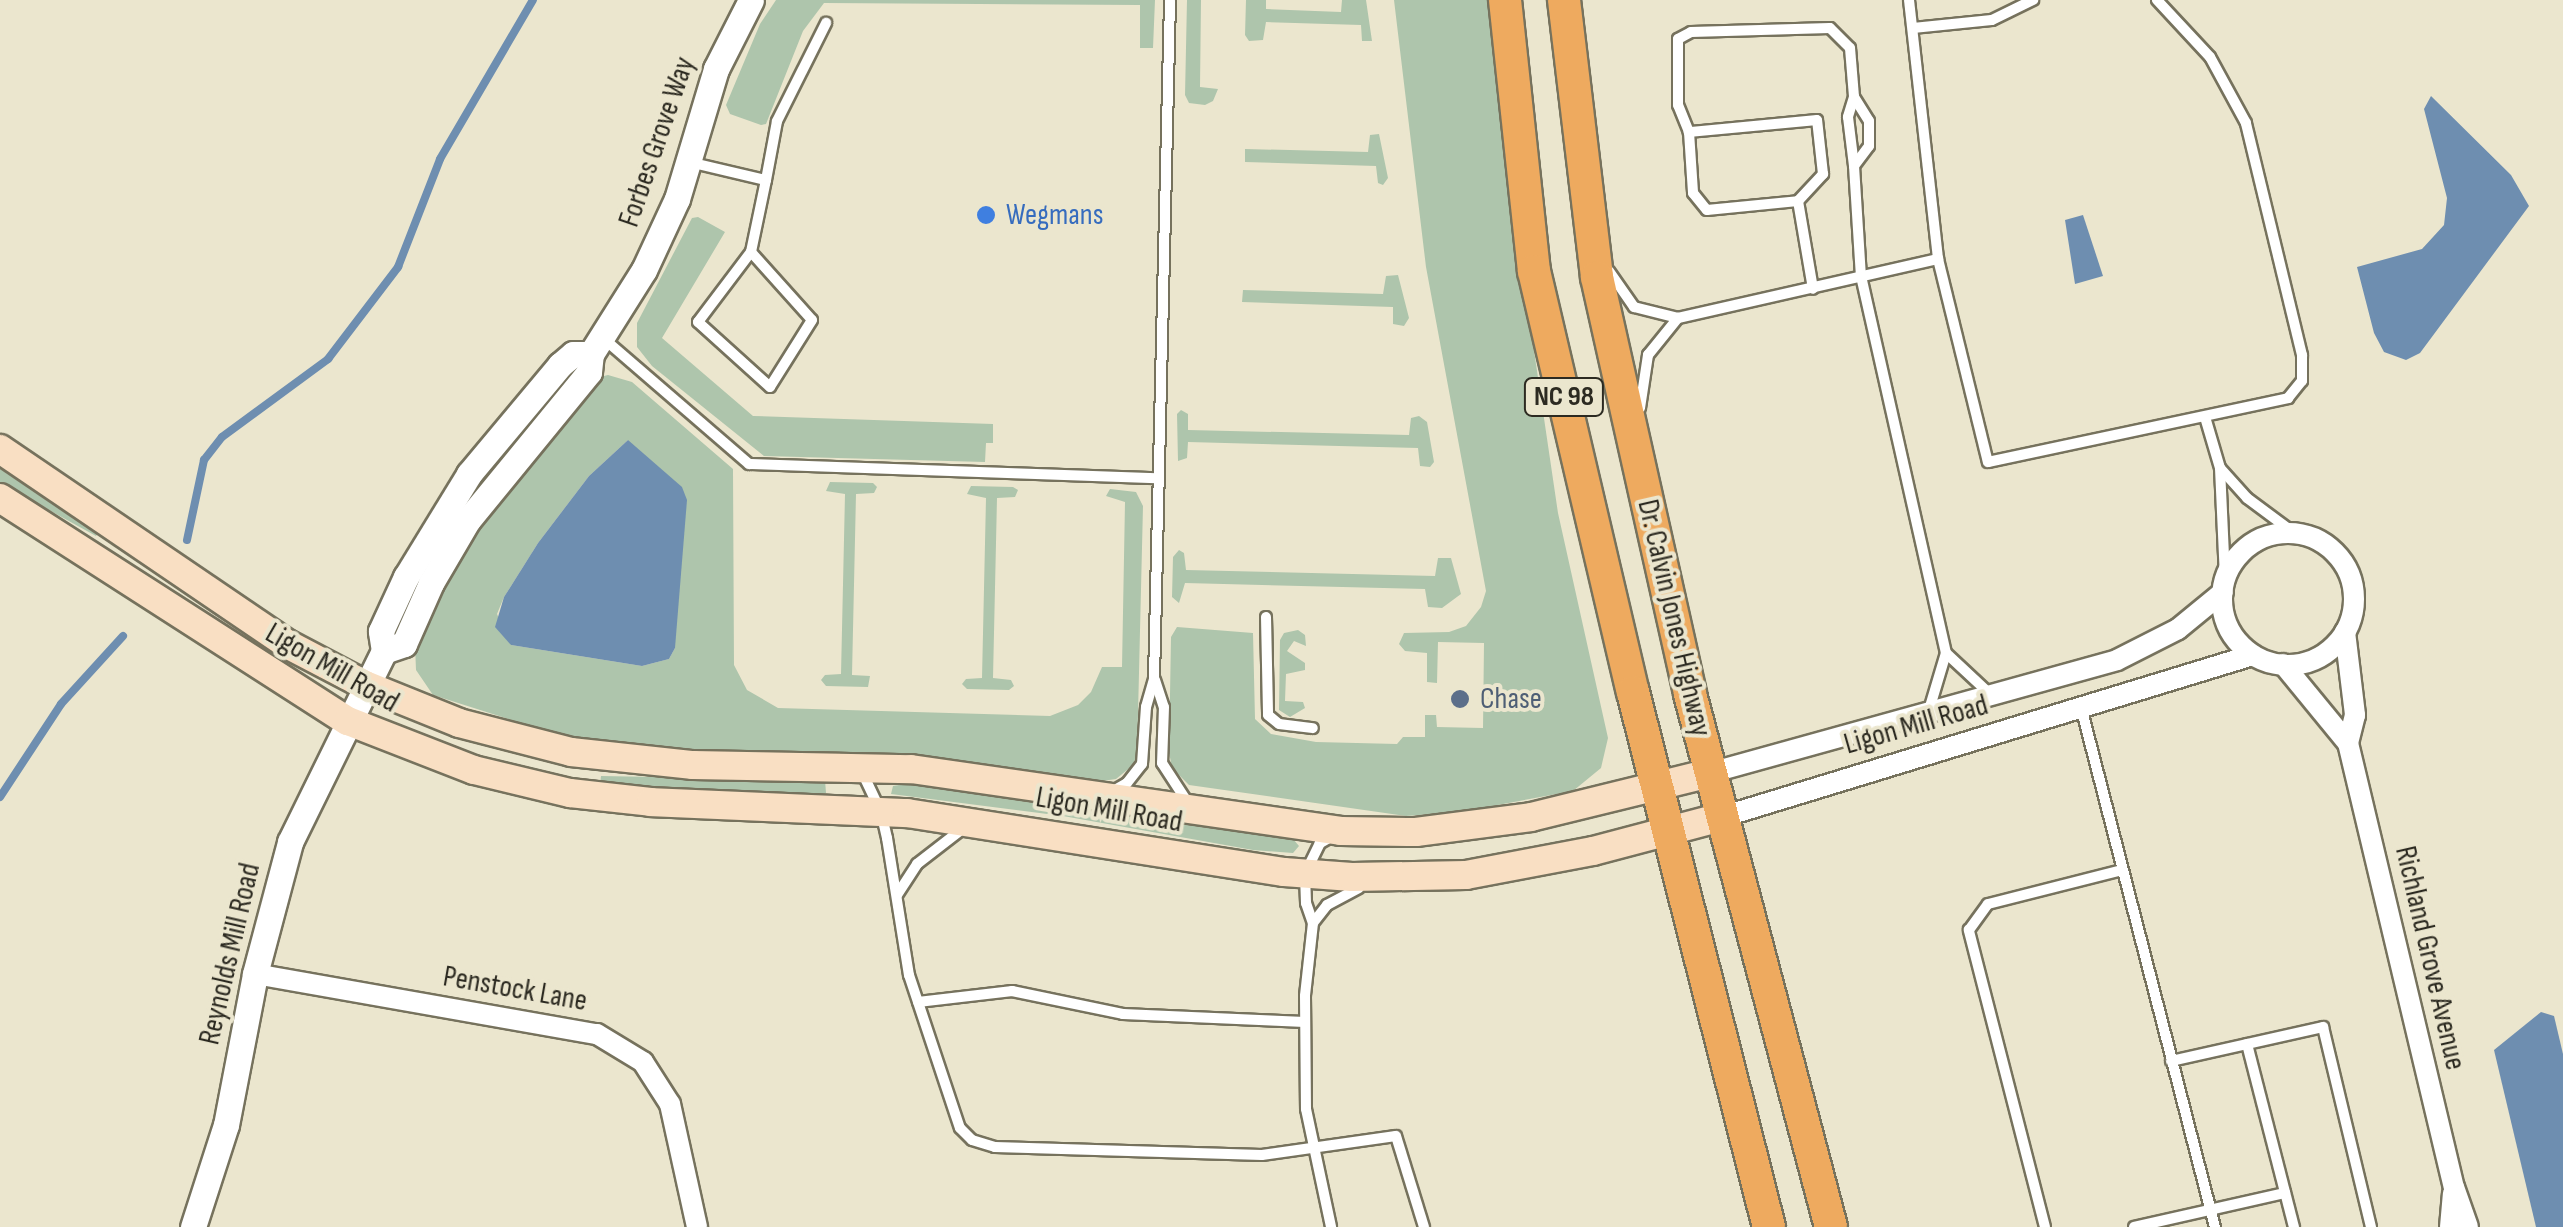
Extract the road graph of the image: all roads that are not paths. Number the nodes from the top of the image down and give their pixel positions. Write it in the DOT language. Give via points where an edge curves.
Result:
graph roads {
  1 [pos="751,0"];
  2 [pos="1170,0"];
  3 [pos="1505,0"];
  4 [pos="1564,0"];
  5 [pos="1909,0"];
  6 [pos="2032,0"];
  7 [pos="2157,0"];
  8 [pos="826,22"];
  9 [pos="1913,28"];
  10 [pos="1854,96"];
  11 [pos="1689,132"];
  12 [pos="688,161"];
  13 [pos="1854,166"];
  14 [pos="766,180"];
  15 [pos="1798,201"];
  16 [pos="1592,239"];
  17 [pos="751,252"];
  18 [pos="1938,259"];
  19 [pos="1861,276"];
  20 [pos="1813,289"];
  21 [pos="1678,318"];
  22 [pos="597,346"];
  23 [pos="2205,416"];
  24 [pos="0,450"];
  25 [pos="1638,459"];
  26 [pos="2220,468"];
  27 [pos="1159,478"];
  28 [pos="0,498"];
  29 [pos="2293,532"];
  30 [pos="2224,585"];
  31 [pos="1266,617"];
  32 [pos="2345,632"];
  33 [pos="1946,653"];
  34 [pos="2254,655"];
  35 [pos="2283,664"];
  36 [pos="1154,679"];
  37 [pos="1991,694"];
  38 [pos="356,703"];
  39 [pos="2082,711"];
  40 [pos="1929,712"];
  41 [pos="1313,728"];
  42 [pos="2348,743"];
  43 [pos="860,768"];
  44 [pos="1710,772"];
  45 [pos="1658,787"];
  46 [pos="1108,794"];
  47 [pos="1193,810"];
  48 [pos="881,812"];
  49 [pos="1722,818"];
  50 [pos="987,823"];
  51 [pos="1340,831"];
  52 [pos="1670,831"];
  53 [pos="2122,870"];
  54 [pos="1305,874"];
  55 [pos="1410,876"];
  56 [pos="896,896"];
  57 [pos="1313,922"];
  58 [pos="255,974"];
  59 [pos="918,1002"];
  60 [pos="1305,1022"];
  61 [pos="2247,1044"];
  62 [pos="2171,1061"];
  63 [pos="1314,1149"];
  64 [pos="2454,1187"];
  65 [pos="2285,1193"];
  66 [pos="2211,1211"];
  67 [pos="193,1227"];
  68 [pos="696,1227"];
  69 [pos="1331,1227"];
  70 [pos="1424,1227"];
  71 [pos="1770,1227"];
  72 [pos="1831,1227"];
  73 [pos="2045,1227"];
  74 [pos="2134,1227"];
  75 [pos="2215,1227"];
  76 [pos="2294,1227"];
  77 [pos="2372,1227"];
  78 [pos="2450,1227"];
  79 [pos="2468,1227"];
  1 -- 12 [label="street, Forbes Grove Way" via="716,69"];
  2 -- 27 [label="lane"];
  3 -- 45 [label="highway, Dr. Calvin Jones Highway / NC 98" via="1534,271"];
  4 -- 16 [label="highway, Dr. Calvin Jones Highway / NC 98"];
  5 -- 9 [label="lane"];
  6 -- 9 [label="lane" via="1992,20"];
  7 -- 23 [label="lane" via="2210,57 2246,123 2302,354 2302,380 2288,398"];
  8 -- 14 [label="lane" via="776,120"];
  9 -- 18 [label="lane"];
  10 -- 11 [label="lane" via="1850,48 1830,28 1691,32 1678,39 1678,106"];
  10 -- 13 [label="lane" via="1848,117"];
  10 -- 13 [label="lane" via="1868,121 1869,146"];
  11 -- 15 [label="lane" via="1693,193 1707,210"];
  11 -- 15 [label="lane" via="1818,120 1823,174"];
  12 -- 14 [label="lane"];
  12 -- 22 [label="street, Forbes Grove Way" via="644,270"];
  13 -- 19 [label="lane"];
  14 -- 17 [label="lane"];
  15 -- 20 [label="lane"];
  16 -- 21 [label="lane" via="1626,300"];
  16 -- 25 [label="highway, Dr. Calvin Jones Highway / NC 98"];
  17 -- 17 [label="lane" via="812,320 770,387 698,322"];
  18 -- 19 [label="lane"];
  18 -- 23 [label="lane" via="1988,462"];
  19 -- 20 [label="lane"];
  19 -- 33 [label="lane"];
  20 -- 21 [label="lane"];
  21 -- 25 [label="lane" via="1654,343 1644,366"];
  22 -- 27 [label="lane" via="749,464 766,468"];
  22 -- 38 [label="street, Forbes Grove Way" via="560,365 469,474 406,578 380,632 384,651"];
  23 -- 26 [label="lane"];
  24 -- 38 [label="main road, Ligon Mill Road" via="287,644"];
  25 -- 44 [label="highway, Dr. Calvin Jones Highway / NC 98"];
  26 -- 29 [label="lane"];
  26 -- 30 [label="lane"];
  27 -- 36 [label="lane"];
  28 -- 38 [label="main road, Ligon Mill Road"];
  29 -- 30 [label="street" via="2251,544 2235,559"];
  29 -- 32 [label="street" via="2315,537 2347,566 2354,609"];
  30 -- 34 [label="street" via="2226,622"];
  30 -- 37 [label="street, Ligon Mill Road" via="2178,629 2116,660"];
  31 -- 41 [label="lane" via="1268,714 1280,724"];
  32 -- 35 [label="street" via="2316,659"];
  32 -- 42 [label="street, Richland Grove Avenue" via="2355,715"];
  33 -- 37 [label="lane"];
  33 -- 40 [label="lane"];
  34 -- 35 [label="street"];
  34 -- 39 [label="street, Ligon Mill Road"];
  35 -- 42 [label="street, Richland Grove Avenue"];
  36 -- 46 [label="lane" via="1142,764"];
  36 -- 47 [label="lane" via="1164,708 1162,762"];
  37 -- 40 [label="street, Ligon Mill Road"];
  38 -- 43 [label="main road, Ligon Mill Road" via="570,752 693,765"];
  38 -- 48 [label="main road, Ligon Mill Road" via="474,770 570,793"];
  38 -- 58 [label="street, Reynolds Mill Road" via="290,842"];
  39 -- 49 [label="street, Ligon Mill Road"];
  39 -- 53 [label="lane"];
  40 -- 44 [label="street, Ligon Mill Road"];
  42 -- 64 [label="street, Richland Grove Avenue"];
  43 -- 46 [label="main road, Ligon Mill Road"];
  43 -- 48 [label="lane"];
  44 -- 45 [label="main road, Ligon Mill Road"];
  44 -- 49 [label="highway, Dr. Calvin Jones Highway / NC 98"];
  45 -- 51 [label="main road, Ligon Mill Road" via="1472,826"];
  45 -- 52 [label="highway, Dr. Calvin Jones Highway / NC 98"];
  46 -- 47 [label="main road, Ligon Mill Road"];
  47 -- 51 [label="main road, Ligon Mill Road"];
  48 -- 50 [label="main road, Ligon Mill Road"];
  48 -- 56 [label="lane"];
  49 -- 52 [label="main road, Ligon Mill Road"];
  49 -- 72 [label="highway, Dr. Calvin Jones Highway / NC 98"];
  50 -- 54 [label="main road, Ligon Mill Road"];
  50 -- 56 [label="lane" via="953,833 917,864"];
  51 -- 54 [label="lane" via="1320,843"];
  52 -- 55 [label="main road, Ligon Mill Road" via="1515,867"];
  52 -- 71 [label="highway, Dr. Calvin Jones Highway / NC 98"];
  53 -- 62 [label="lane"];
  53 -- 73 [label="lane" via="1988,904 1969,930"];
  54 -- 55 [label="main road, Ligon Mill Road"];
  54 -- 57 [label="lane"];
  55 -- 57 [label="lane" via="1340,895"];
  56 -- 59 [label="lane"];
  57 -- 60 [label="lane"];
  58 -- 67 [label="street, Reynolds Mill Road" via="226,1125"];
  58 -- 68 [label="street, Penstock Lane" via="597,1034 643,1062 670,1104"];
  59 -- 60 [label="lane" via="1012,991 1123,1014"];
  59 -- 63 [label="lane" via="960,1128 972,1140 996,1147 1262,1155"];
  60 -- 63 [label="lane" via="1306,1109"];
  61 -- 62 [label="lane"];
  61 -- 65 [label="lane"];
  61 -- 77 [label="lane" via="2323,1027"];
  62 -- 66 [label="lane"];
  63 -- 69 [label="lane"];
  63 -- 70 [label="lane" via="1396,1136"];
  64 -- 78 [label="street, Richland Grove Avenue"];
  64 -- 79 [label="street, Richland Grove Avenue"];
  65 -- 66 [label="lane"];
  65 -- 76 [label="lane"];
  66 -- 74 [label="lane"];
  66 -- 75 [label="lane"];
}
